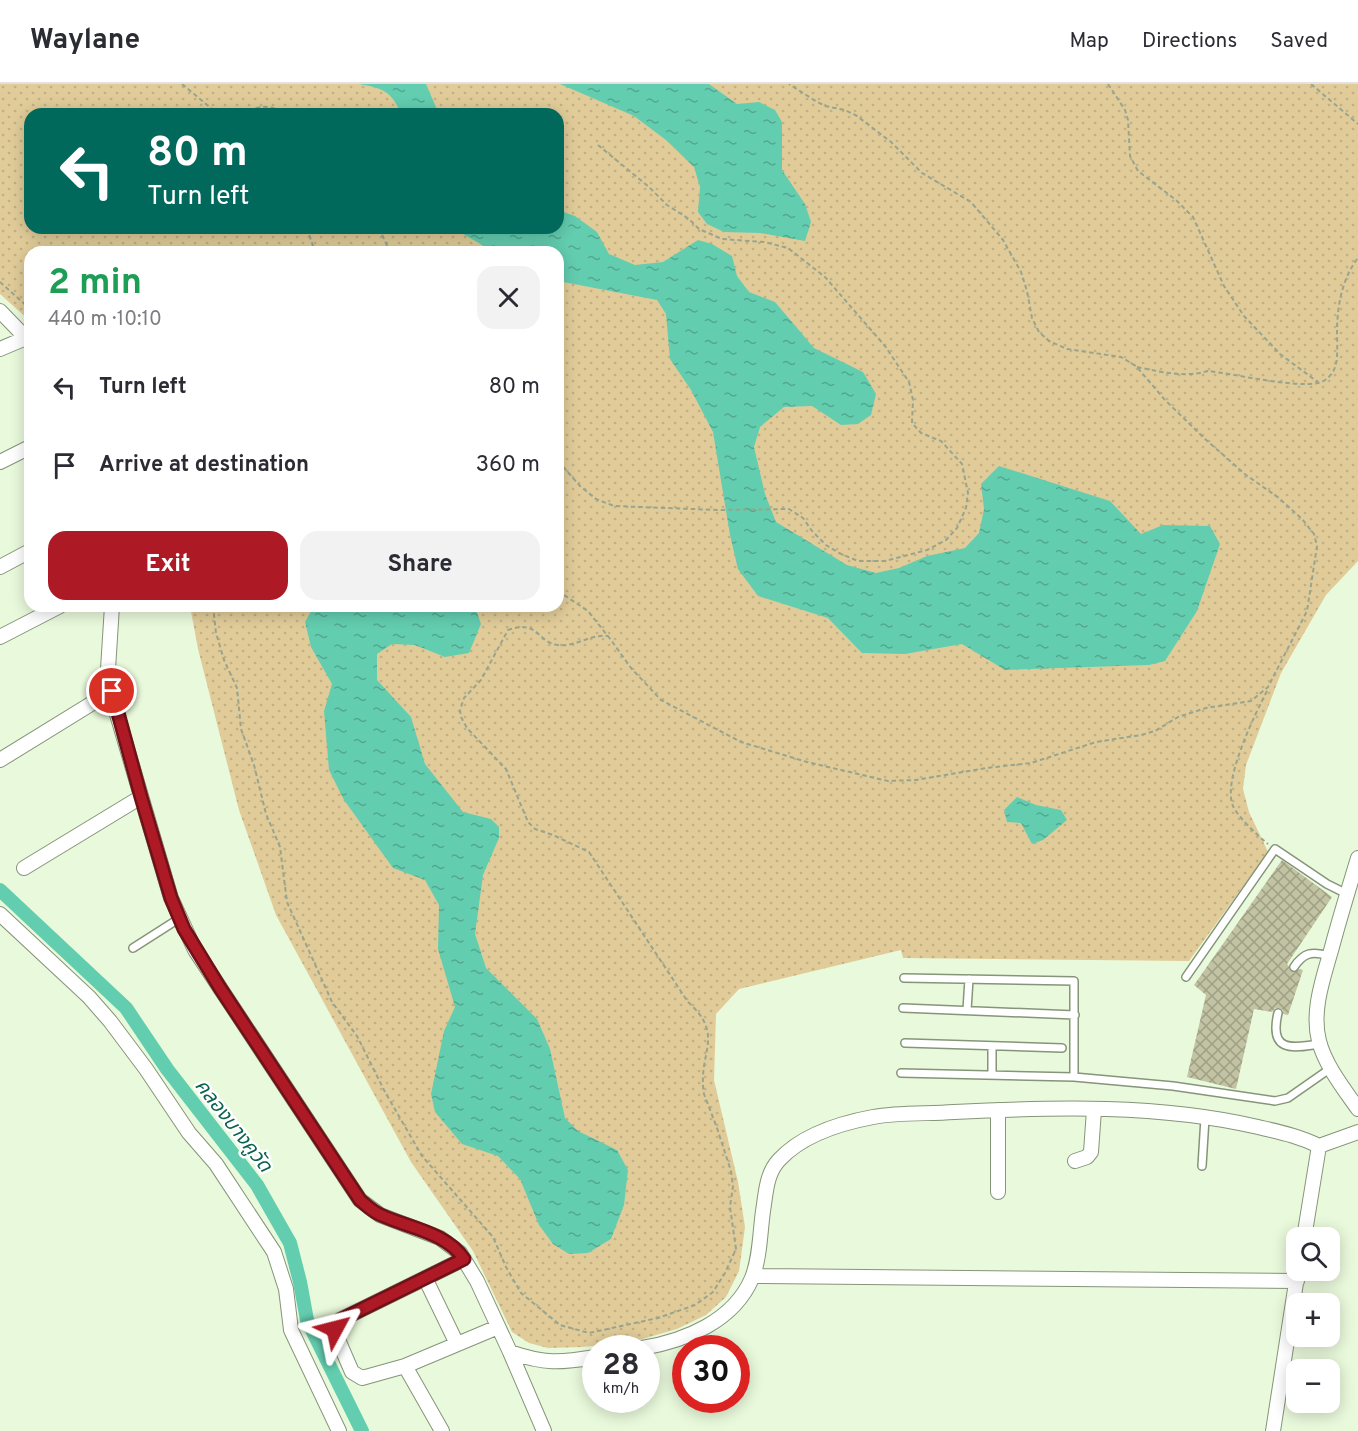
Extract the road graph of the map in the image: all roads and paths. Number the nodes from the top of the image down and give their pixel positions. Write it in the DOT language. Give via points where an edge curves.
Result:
graph roads {
  1 [pos="182,84"];
  2 [pos="789,84"];
  3 [pos="1108,84"];
  4 [pos="1311,84"];
  5 [pos="211,108"];
  6 [pos="258,108"];
  7 [pos="276,108"];
  8 [pos="1358,124"];
  9 [pos="598,145"];
  10 [pos="1358,258"];
  11 [pos="0,282"];
  12 [pos="24,304"];
  13 [pos="0,311"];
  14 [pos="24,336"];
  15 [pos="24,341"];
  16 [pos="0,349"];
  17 [pos="1136,366"];
  18 [pos="1319,383"];
  19 [pos="24,450"];
  20 [pos="0,462"];
  21 [pos="564,468"];
  22 [pos="24,554"];
  23 [pos="0,567"];
  24 [pos="564,595"];
  25 [pos="48,612"];
  26 [pos="112,612"];
  27 [pos="214,612"];
  28 [pos="608,636"];
  29 [pos="0,637"];
  30 [pos="1268,687"];
  31 [pos="112,691"];
  32 [pos="0,760"];
  33 [pos="141,797"];
  34 [pos="1275,849"];
  35 [pos="1358,858"];
  36 [pos="24,868"];
  37 [pos="1347,894"];
  38 [pos="0,914"];
  39 [pos="180,918"];
  40 [pos="133,948"];
  41 [pos="1330,956"];
  42 [pos="1294,967"];
  43 [pos="1186,977"];
  44 [pos="904,978"];
  45 [pos="969,979"];
  46 [pos="903,1008"];
  47 [pos="968,1010"];
  48 [pos="1278,1013"];
  49 [pos="1075,1015"];
  50 [pos="905,1043"];
  51 [pos="1319,1044"];
  52 [pos="992,1046"];
  53 [pos="1062,1048"];
  54 [pos="1331,1068"];
  55 [pos="902,1074"];
  56 [pos="992,1075"];
  57 [pos="1074,1077"];
  58 [pos="1358,1109"];
  59 [pos="998,1110"];
  60 [pos="1094,1110"];
  61 [pos="1205,1118"];
  62 [pos="1358,1132"];
  63 [pos="1318,1146"];
  64 [pos="1075,1161"];
  65 [pos="1202,1166"];
  66 [pos="998,1192"];
  67 [pos="1306,1227"];
  68 [pos="464,1259"];
  69 [pos="753,1276"];
  70 [pos="1286,1276"];
  71 [pos="425,1278"];
  72 [pos="1297,1281"];
  73 [pos="498,1326"];
  74 [pos="457,1344"];
  75 [pos="660,1345"];
  76 [pos="510,1352"];
  77 [pos="582,1360"];
  78 [pos="405,1366"];
  79 [pos="339,1431"];
  80 [pos="442,1431"];
  81 [pos="544,1431"];
  82 [pos="1273,1431"];
  1 -- 5 [label="path"];
  2 -- 17 [label="path" via="825,106 857,116 922,173 971,202 1003,240 1021,272 1039,333 1067,349 1121,357"];
  3 -- 18 [label="path" via="1125,110 1130,156 1138,171 1193,217 1224,286 1244,316 1280,354"];
  4 -- 8 [label="path"];
  6 -- 7 [label="path"];
  9 -- 21 [label="path" via="699,229 722,239 788,248 825,276 885,346 909,382 912,423 921,433 941,441 962,464 968,493 957,528 945,540 927,550 885,561 858,561 826,545 803,518 789,509 614,506 596,499"];
  10 -- 18 [label="path" via="1350,268 1340,301 1336,364 1330,376"];
  11 -- 12 [label="path"];
  13 -- 14 [label="street"];
  15 -- 16 [label="street"];
  17 -- 18 [label="path" via="1173,374 1208,370"];
  17 -- 30 [label="path" via="1204,438 1279,498 1314,534 1317,546 1307,611"];
  19 -- 20 [label="street"];
  22 -- 23 [label="street"];
  24 -- 28 [label="path" via="588,611"];
  25 -- 29 [label="street"];
  26 -- 31 [label="street" via="108,669"];
  27 -- 28 [label="path" via="224,660 237,688 241,729 280,847 287,902 332,1002 357,1036 422,1156 493,1237 521,1293 560,1325 589,1333 658,1318 695,1305 713,1292 736,1249 730,1207 731,1171 702,1083 709,1032 700,1013 688,1002 589,852 535,829 528,822 507,769 467,728 460,710 508,630 519,626 531,628 561,645"];
  28 -- 30 [label="path" via="631,668 661,699 741,742 888,782 1031,764 1096,742 1155,731 1178,717 1206,708 1251,702"];
  30 -- 34 [label="path" via="1245,735 1231,799 1233,808"];
  31 -- 32 [label="street"];
  31 -- 33 [label="street"];
  33 -- 36 [label="street"];
  33 -- 39 [label="street"];
  34 -- 37 [label="lane"];
  34 -- 43 [label="lane"];
  35 -- 37 [label="street"];
  37 -- 41 [label="street"];
  38 -- 79 [label="street" via="110,1021 189,1133 216,1164 274,1252 286,1289 291,1330"];
  39 -- 40 [label="lane"];
  39 -- 68 [label="street" via="195,950 360,1200 380,1215 440,1238"];
  41 -- 42 [label="lane" via="1309,953 1301,956"];
  41 -- 51 [label="street" via="1317,1010"];
  44 -- 45 [label="lane"];
  45 -- 47 [label="lane"];
  45 -- 49 [label="lane" via="1074,981"];
  46 -- 47 [label="lane"];
  47 -- 49 [label="lane"];
  48 -- 51 [label="lane" via="1275,1028 1283,1044"];
  49 -- 57 [label="lane"];
  50 -- 52 [label="lane"];
  51 -- 54 [label="street"];
  52 -- 53 [label="lane"];
  52 -- 56 [label="lane"];
  54 -- 57 [label="lane" via="1288,1098 1275,1101"];
  54 -- 58 [label="street"];
  55 -- 56 [label="lane"];
  56 -- 57 [label="lane"];
  59 -- 60 [label="street"];
  59 -- 66 [label="street"];
  59 -- 69 [label="street" via="874,1117 798,1143 769,1173"];
  60 -- 61 [label="street"];
  60 -- 64 [label="street" via="1091,1152"];
  61 -- 63 [label="street" via="1304,1138"];
  61 -- 65 [label="lane"];
  62 -- 63 [label="street"];
  63 -- 67 [label="street"];
  68 -- 71 [label="street"];
  68 -- 73 [label="street"];
  69 -- 70 [label="street"];
  69 -- 75 [label="street" via="744,1294 711,1325"];
  71 -- 74 [label="street"];
  71 -- 78 [label="street" via="340,1320 335,1329 356,1376 362,1378"];
  72 -- 82 [label="street"];
  73 -- 74 [label="street"];
  73 -- 76 [label="street"];
  74 -- 78 [label="street"];
  76 -- 77 [label="street" via="542,1362"];
  76 -- 81 [label="street"];
  78 -- 80 [label="street"];
}
